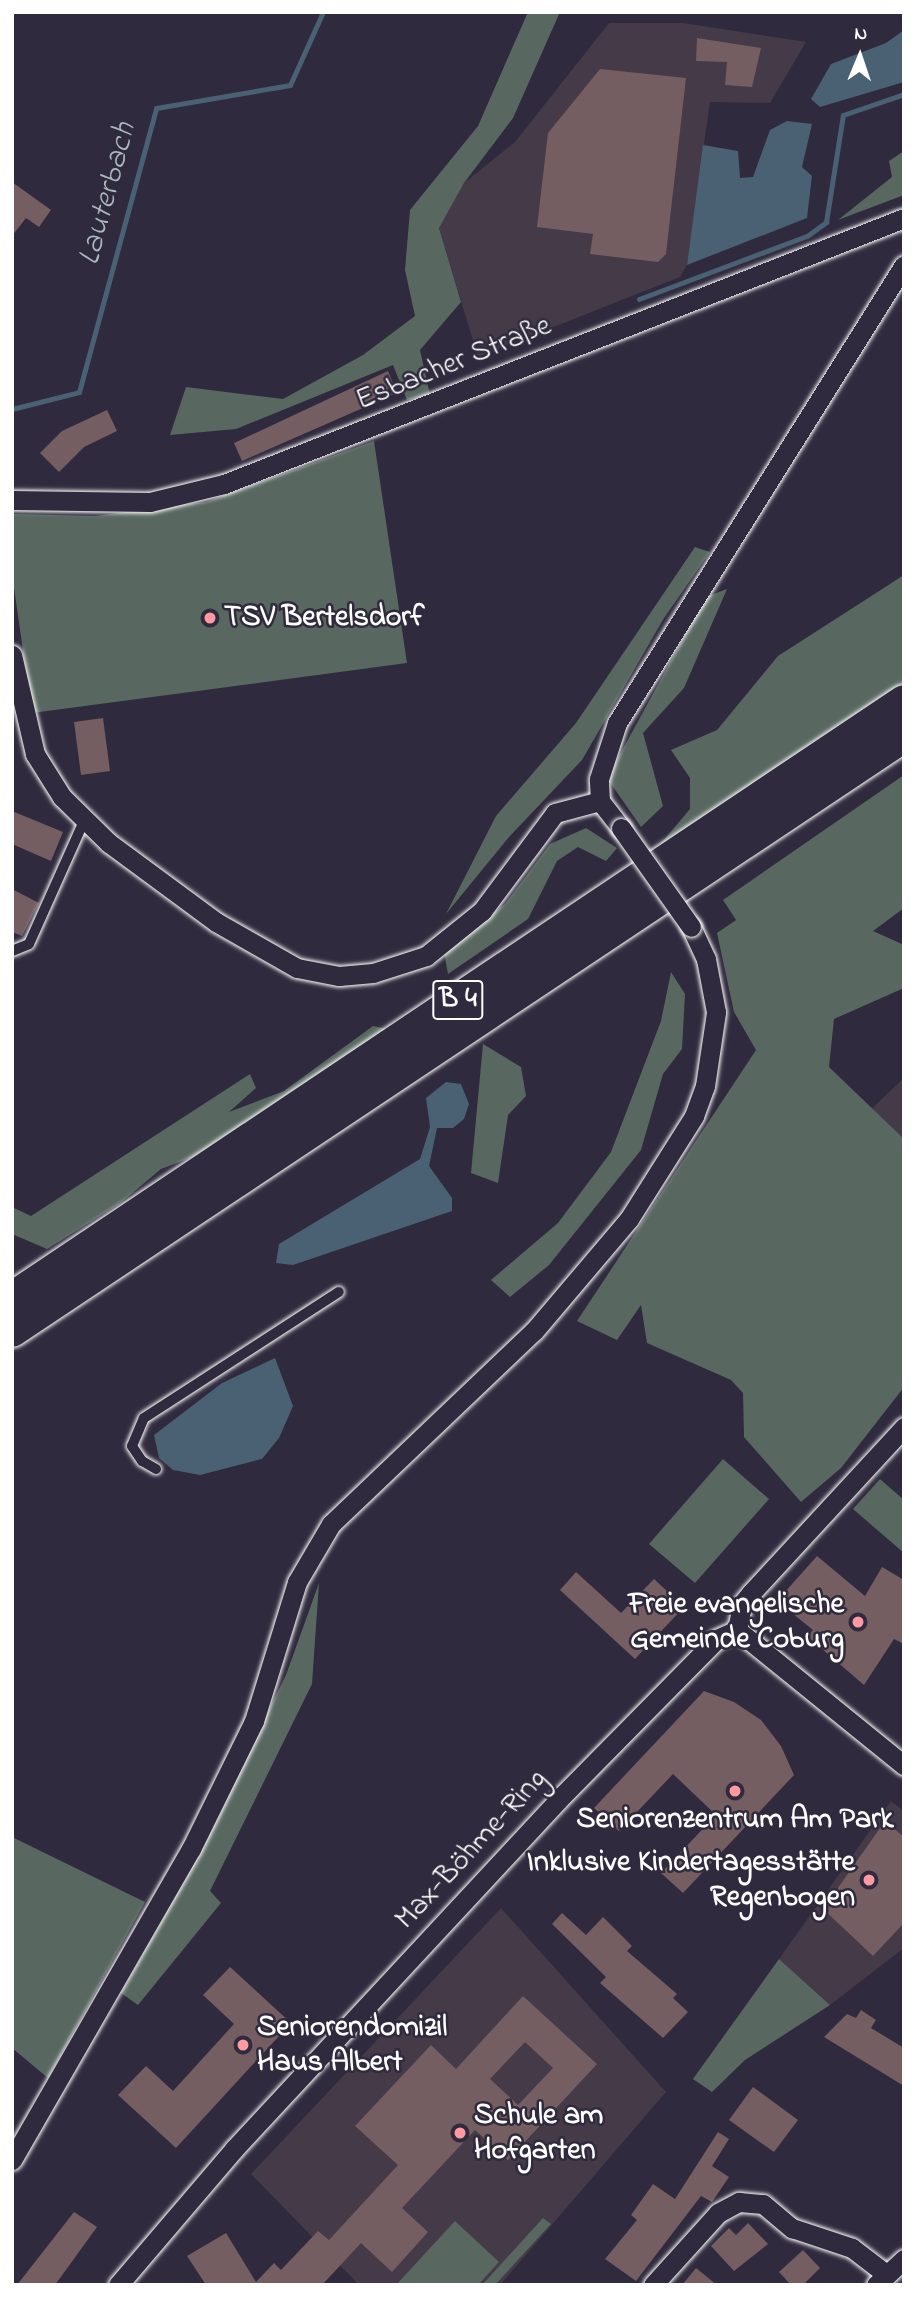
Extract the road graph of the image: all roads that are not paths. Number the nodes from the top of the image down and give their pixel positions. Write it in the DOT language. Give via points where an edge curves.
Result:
graph roads {
  1 [pos="904,218"];
  2 [pos="904,265"];
  3 [pos="12,500"];
  4 [pos="12,655"];
  5 [pos="904,701"];
  6 [pos="904,736"];
  7 [pos="600,802"];
  8 [pos="84,821"];
  9 [pos="12,951"];
  10 [pos="338,1292"];
  11 [pos="12,1298"];
  12 [pos="12,1331"];
  13 [pos="904,1427"];
  14 [pos="156,1469"];
  15 [pos="737,1630"];
  16 [pos="904,1765"];
  17 [pos="12,2160"];
  18 [pos="904,2259"];
  19 [pos="881,2280"];
  20 [pos="118,2285"];
  21 [pos="653,2285"];
  1 -- 3 [label="street, Esbacher Straße" via="224,484 150,502"];
  2 -- 7 [label="street" via="617,723 602,762"];
  4 -- 8 [label="street" via="35,754"];
  5 -- 11 [label="highway, B 4"];
  6 -- 12 [label="highway, B 4"];
  7 -- 8 [label="street" via="555,813 482,911 449,942 402,966 339,976 297,968 216,922"];
  7 -- 17 [label="street, bridge" via="691,927 706,959 716,1012 710,1059 694,1116 650,1189 586,1272 534,1331 375,1477 312,1553 289,1604 254,1721 191,1849"];
  8 -- 9 [label="lane" via="29,944"];
  10 -- 14 [label="lane" via="144,1418 132,1446 142,1461"];
  13 -- 15 [label="street" via="742,1604"];
  15 -- 16 [label="street"];
  15 -- 20 [label="street, Max-Böhme-Ring" via="717,1639 558,1800 234,2149"];
  18 -- 19 [label="street"];
  19 -- 21 [label="street" via="852,2248 792,2228 763,2204 739,2202 719,2213"];
}
